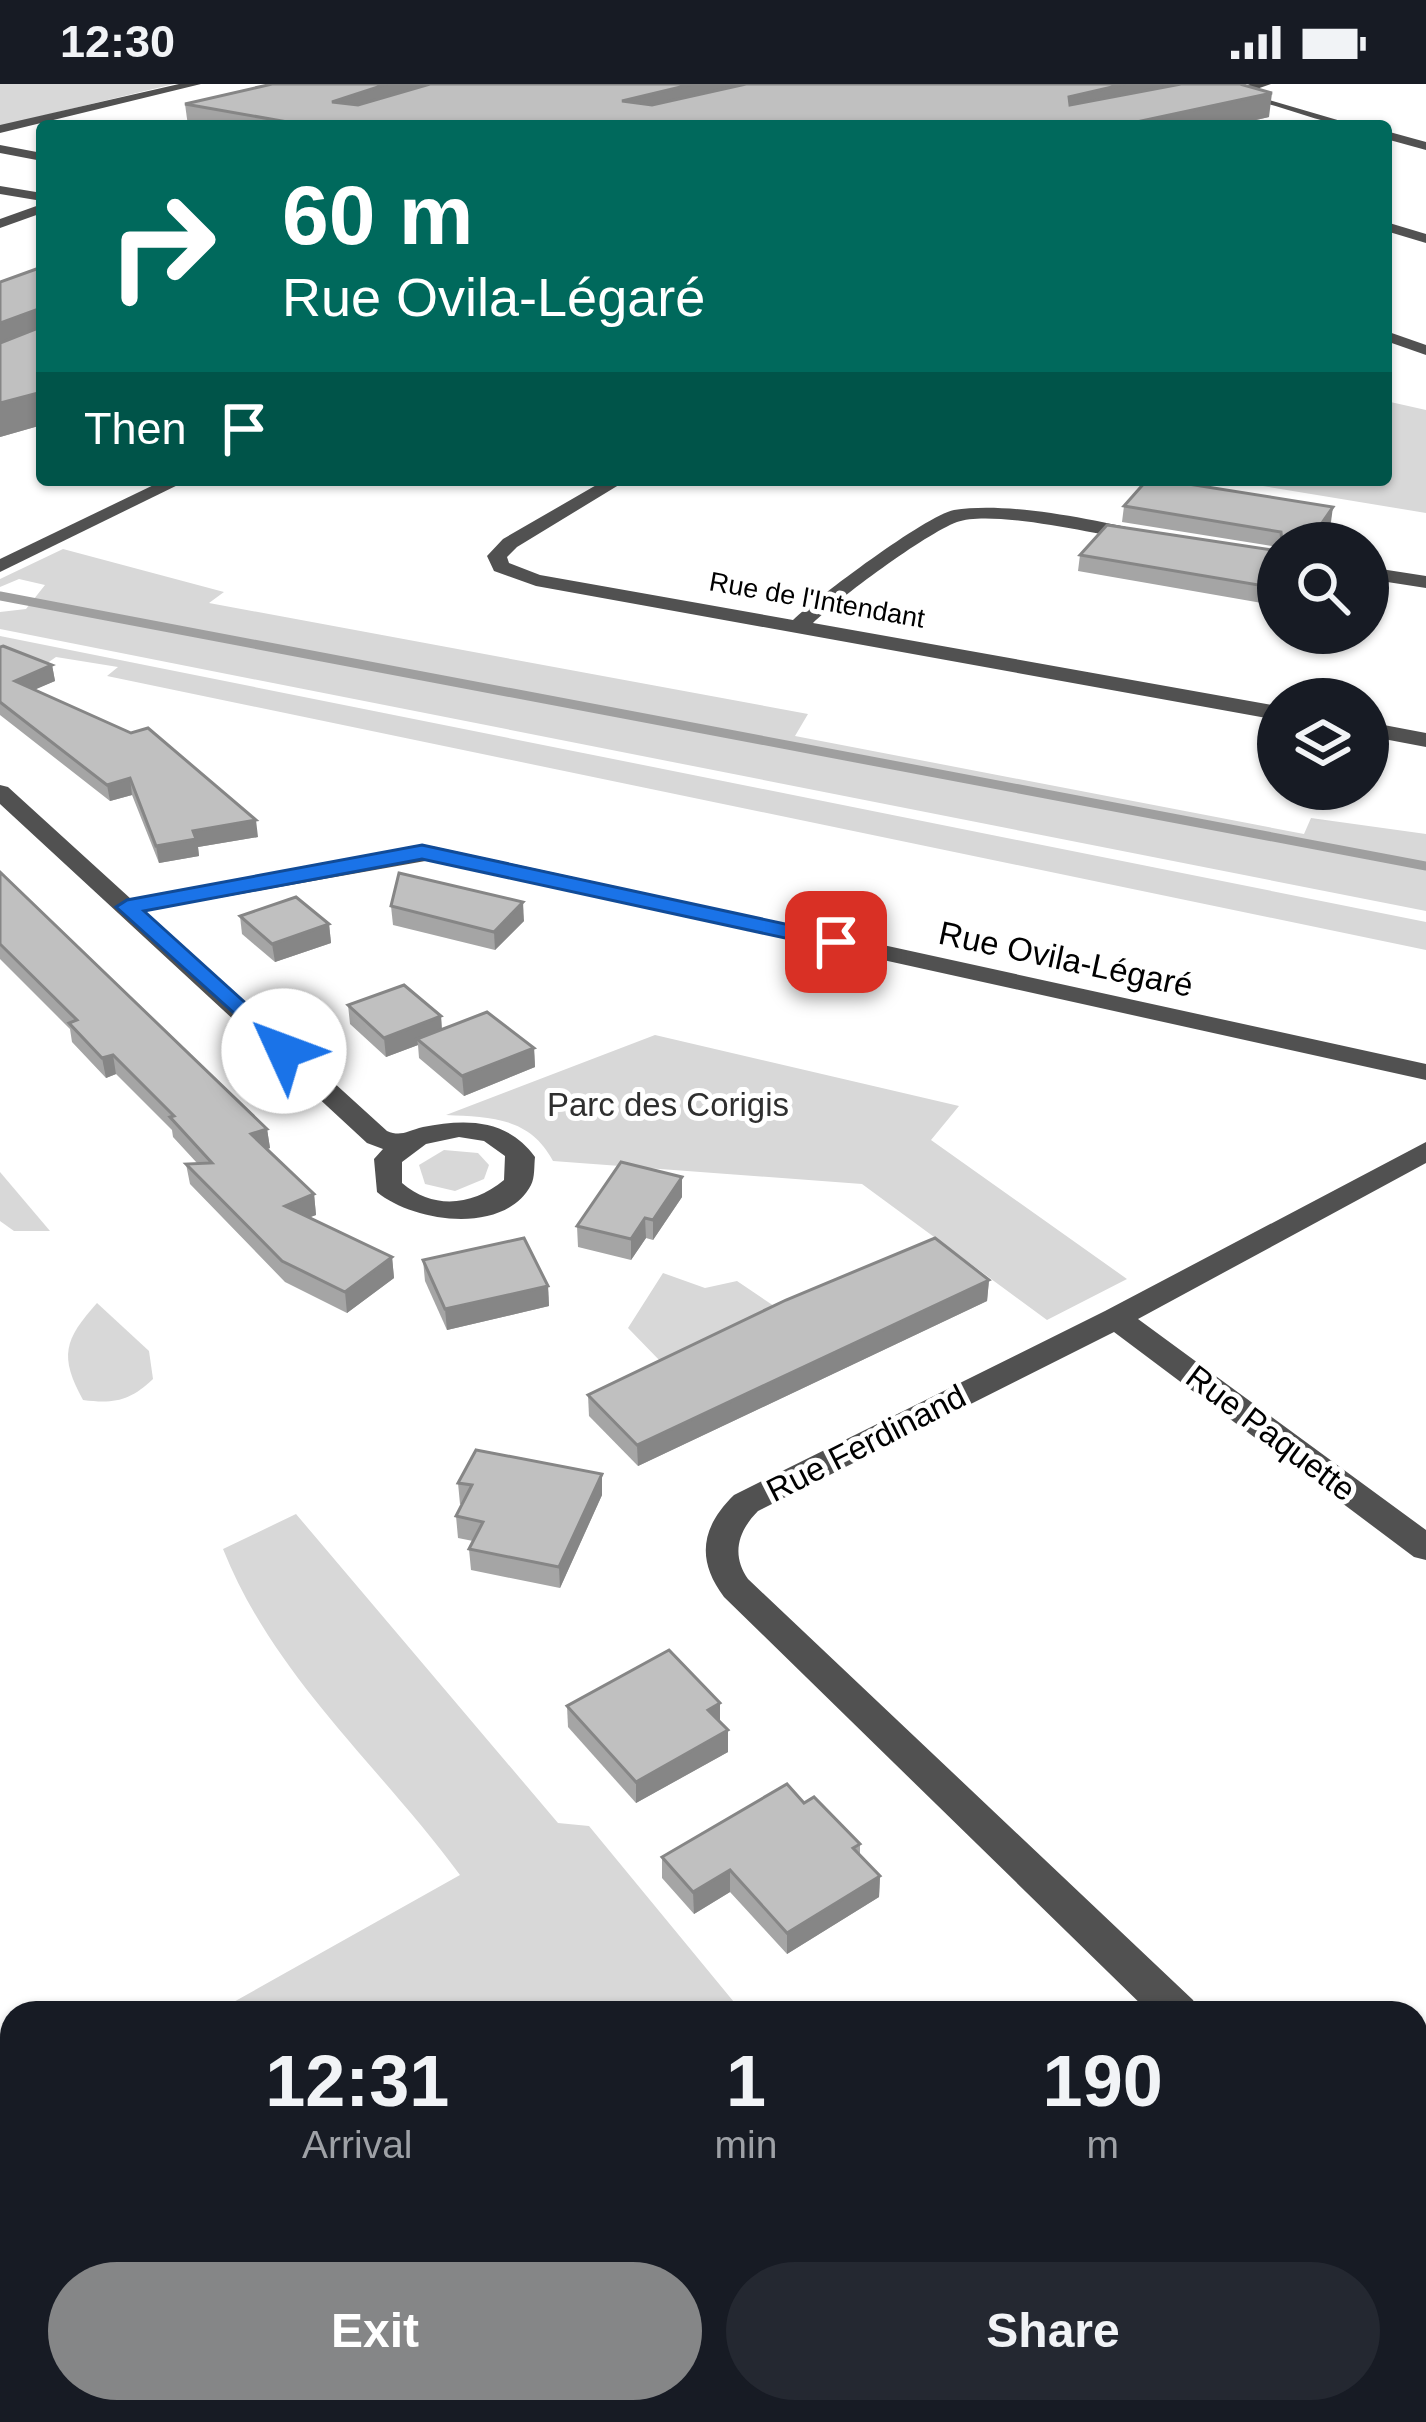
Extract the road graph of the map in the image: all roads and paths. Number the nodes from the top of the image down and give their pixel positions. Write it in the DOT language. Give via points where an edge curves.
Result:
graph roads {
  1 [pos="195,84"];
  2 [pos="1209,84"];
  3 [pos="1265,84"];
  4 [pos="1232,93"];
  5 [pos="1194,101"];
  6 [pos="39,120"];
  7 [pos="1330,120"];
  8 [pos="36,121"];
  9 [pos="0,129"];
  10 [pos="1392,137"];
  11 [pos="1426,146"];
  12 [pos="0,149"];
  13 [pos="36,157"];
  14 [pos="0,190"];
  15 [pos="36,196"];
  16 [pos="36,210"];
  17 [pos="0,224"];
  18 [pos="1392,228"];
  19 [pos="1426,239"];
  20 [pos="1392,338"];
  21 [pos="1426,350"];
  22 [pos="167,486"];
  23 [pos="608,486"];
  24 [pos="1167,540"];
  25 [pos="0,566"];
  26 [pos="1389,576"];
  27 [pos="1426,582"];
  28 [pos="797,627"];
  29 [pos="1257,709"];
  30 [pos="1389,733"];
  31 [pos="1426,740"];
  32 [pos="0,792"];
  33 [pos="127,907"];
  34 [pos="1426,1072"];
  35 [pos="400,1146"];
  36 [pos="1426,1151"];
  37 [pos="1116,1318"];
  38 [pos="1426,1548"];
  39 [pos="1166,2001"];
  1 -- 6 [label="street"];
  2 -- 4 [label="street"];
  3 -- 4 [label="street"];
  4 -- 5 [label="street"];
  4 -- 7 [label="street"];
  8 -- 9 [label="street"];
  10 -- 11 [label="street"];
  12 -- 13 [label="street"];
  14 -- 15 [label="street"];
  16 -- 17 [label="street"];
  18 -- 19 [label="street"];
  20 -- 21 [label="street"];
  22 -- 25 [label="street"];
  23 -- 28 [label="street, Rue de l'Intendant" via="499,550 501,567"];
  24 -- 28 [label="street" via="998,514 954,516 831,595"];
  26 -- 27 [label="street"];
  28 -- 29 [label="street, Rue de l'Intendant"];
  30 -- 31 [label="street"];
  32 -- 33 [label="street"];
  33 -- 34 [label="street, Rue Ovila-Légaré" via="422,852"];
  33 -- 35 [label="street" via="377,1137"];
  36 -- 37 [label="street, Rue Ferdinand"];
  37 -- 38 [label="street, Rue Paquette"];
  37 -- 39 [label="street, Rue Ferdinand" via="746,1503 726,1526 720,1558 736,1588"];
}
